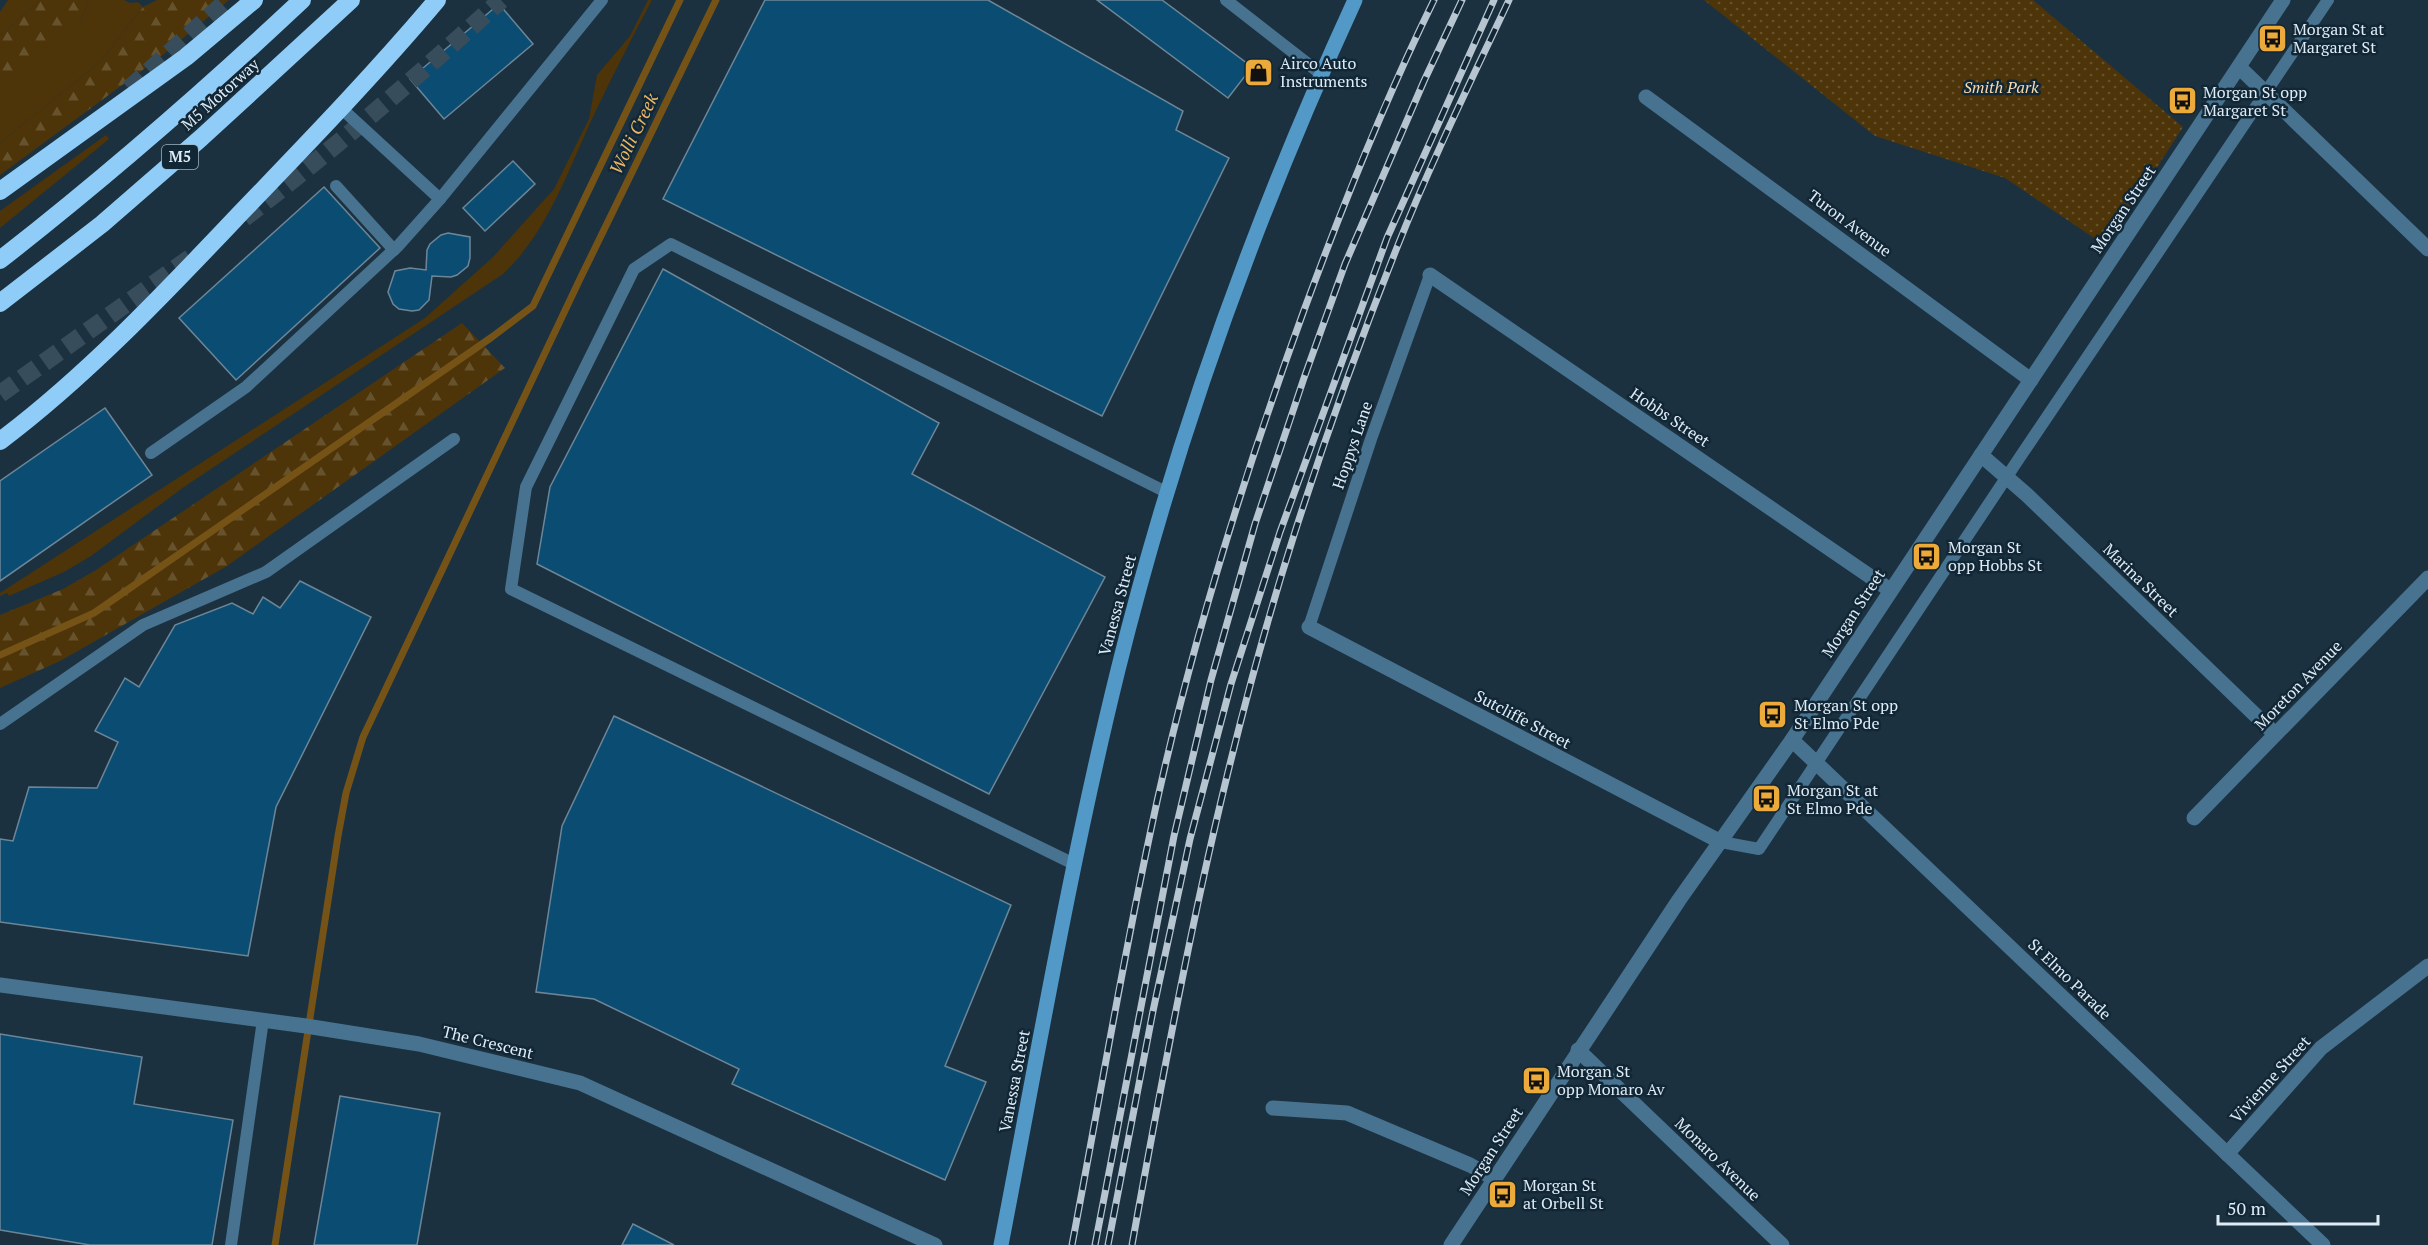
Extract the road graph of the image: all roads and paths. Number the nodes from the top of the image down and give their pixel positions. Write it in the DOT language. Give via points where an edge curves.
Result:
graph roads {
  1 [pos="254,0"];
  2 [pos="302,0"];
  3 [pos="351,0"];
  4 [pos="437,0"];
  5 [pos="602,0"];
  6 [pos="1226,0"];
  7 [pos="1355,0"];
  8 [pos="2328,0"];
  9 [pos="2278,2"];
  10 [pos="2239,67"];
  11 [pos="1321,74"];
  12 [pos="2264,93"];
  13 [pos="1646,97"];
  14 [pos="341,108"];
  15 [pos="336,186"];
  16 [pos="0,191"];
  17 [pos="440,200"];
  18 [pos="394,249"];
  19 [pos="2428,249"];
  20 [pos="0,260"];
  21 [pos="1430,275"];
  22 [pos="0,303"];
  23 [pos="2031,380"];
  24 [pos="454,439"];
  25 [pos="0,441"];
  26 [pos="151,453"];
  27 [pos="1981,455"];
  28 [pos="2007,477"];
  29 [pos="1168,493"];
  30 [pos="2428,578"];
  31 [pos="1890,590"];
  32 [pos="1309,627"];
  33 [pos="0,724"];
  34 [pos="2275,734"];
  35 [pos="1792,740"];
  36 [pos="1817,764"];
  37 [pos="2194,818"];
  38 [pos="1721,842"];
  39 [pos="1074,864"];
  40 [pos="2428,966"];
  41 [pos="0,985"];
  42 [pos="263,1020"];
  43 [pos="1578,1050"];
  44 [pos="1273,1108"];
  45 [pos="2227,1154"];
  46 [pos="1494,1179"];
  47 [pos="231,1245"];
  48 [pos="935,1245"];
  49 [pos="1001,1245"];
  50 [pos="1451,1245"];
  51 [pos="1782,1245"];
  52 [pos="2323,1245"];
  1 -- 16 [label="highway" via="186,57"];
  2 -- 20 [label="highway, M5 Motorway / M5" via="89,191"];
  3 -- 22 [label="highway, M5 Motorway / M5" via="102,224"];
  4 -- 14 [label="highway"];
  5 -- 17 [label="lane"];
  6 -- 11 [label="lane"];
  7 -- 11 [label="main road, Vanessa Street"];
  8 -- 12 [label="lane"];
  9 -- 10 [label="street, Morgan Street"];
  10 -- 12 [label="street"];
  10 -- 23 [label="street, Morgan Street"];
  11 -- 29 [label="main road, Vanessa Street" via="1240,277"];
  12 -- 19 [label="street"];
  12 -- 28 [label="lane"];
  13 -- 23 [label="street, Turon Avenue"];
  14 -- 17 [label="lane"];
  14 -- 25 [label="highway" via="152,306 26,422"];
  15 -- 18 [label="lane"];
  17 -- 18 [label="lane"];
  18 -- 26 [label="lane" via="246,387"];
  21 -- 31 [label="street, Hobbs Street"];
  21 -- 32 [label="lane, Hoppys Lane"];
  23 -- 27 [label="street, Morgan Street"];
  24 -- 33 [label="lane" via="266,572 144,625"];
  27 -- 28 [label="street, Marina Street"];
  27 -- 31 [label="street, Morgan Street"];
  28 -- 34 [label="street, Marina Street"];
  28 -- 36 [label="lane"];
  29 -- 39 [label="main road, Vanessa Street" via="1119,668"];
  29 -- 39 [label="lane" via="671,244 634,269 526,487 511,589"];
  30 -- 34 [label="street, Moreton Avenue"];
  31 -- 35 [label="street, Morgan Street"];
  32 -- 38 [label="street, Sutcliffe Street"];
  34 -- 37 [label="street, Moreton Avenue"];
  35 -- 36 [label="street, St Elmo Parade"];
  35 -- 38 [label="street, Morgan Street"];
  36 -- 38 [label="lane" via="1759,849"];
  36 -- 45 [label="street, St Elmo Parade"];
  38 -- 43 [label="street, Morgan Street"];
  39 -- 49 [label="main road, Vanessa Street"];
  40 -- 45 [label="street, Vivienne Street" via="2321,1048"];
  41 -- 42 [label="street, The Crescent"];
  42 -- 47 [label="lane"];
  42 -- 48 [label="street, The Crescent" via="419,1044 580,1083"];
  43 -- 46 [label="street, Morgan Street"];
  43 -- 51 [label="street, Monaro Avenue"];
  44 -- 46 [label="street" via="1347,1113"];
  45 -- 52 [label="street, St Elmo Parade"];
  46 -- 50 [label="street, Morgan Street"];
}
